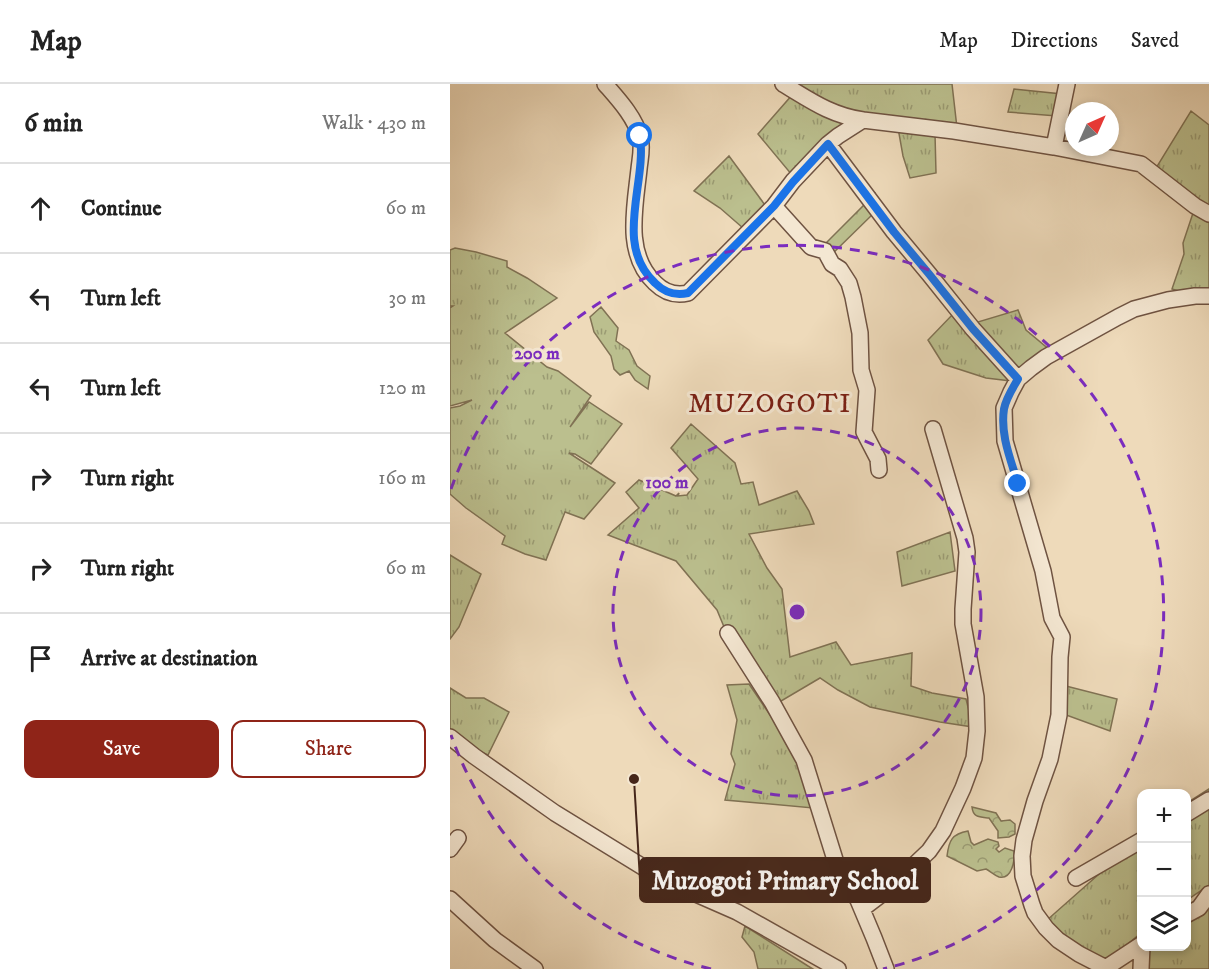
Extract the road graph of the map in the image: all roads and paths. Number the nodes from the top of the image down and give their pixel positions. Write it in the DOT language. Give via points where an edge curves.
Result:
graph roads {
  1 [pos="605,84"];
  2 [pos="783,84"];
  3 [pos="1067,84"];
  4 [pos="818,105"];
  5 [pos="862,120"];
  6 [pos="833,140"];
  7 [pos="1054,147"];
  8 [pos="774,206"];
  9 [pos="1209,214"];
  10 [pos="1209,296"];
  11 [pos="1018,379"];
  12 [pos="933,429"];
  13 [pos="879,470"];
  14 [pos="728,633"];
  15 [pos="450,736"];
  16 [pos="1209,800"];
  17 [pos="1191,811"];
  18 [pos="1137,843"];
  19 [pos="1076,878"];
  20 [pos="1209,894"];
  21 [pos="450,899"];
  22 [pos="862,909"];
  23 [pos="1191,912"];
  24 [pos="1137,948"];
  25 [pos="1142,951"];
  26 [pos="1109,968"];
  27 [pos="534,969"];
  28 [pos="838,969"];
  29 [pos="886,969"];
  30 [pos="1141,969"];
  1 -- 8 [label="street" via="627,111 640,136 635,242 639,261 660,288 669,293 688,293"];
  2 -- 4 [label="street"];
  3 -- 7 [label="street"];
  4 -- 5 [label="street" via="842,117"];
  4 -- 6 [label="street"];
  5 -- 6 [label="street"];
  5 -- 7 [label="street"];
  6 -- 8 [label="street"];
  6 -- 11 [label="street" via="894,232"];
  7 -- 9 [label="street" via="1143,165"];
  8 -- 13 [label="street" via="811,247 825,251 849,283 867,390 864,432 878,459"];
  10 -- 11 [label="street" via="1168,300 1134,309 1046,357"];
  11 -- 26 [label="street" via="1004,408 1005,441 1043,571 1052,618 1062,638 1059,715 1050,759 1024,840 1023,876 1035,914 1051,934"];
  12 -- 22 [label="street" via="967,552 963,616 976,697 974,759 933,846 914,867"];
  14 -- 22 [label="street" via="804,760 837,866"];
  15 -- 28 [label="street" via="555,813 664,879 737,912"];
  16 -- 17 [label="street"];
  18 -- 19 [label="street"];
  20 -- 23 [label="street"];
  21 -- 27 [label="street"];
  22 -- 29 [label="street"];
  24 -- 26 [label="street"];
  25 -- 30 [label="street"];
}
